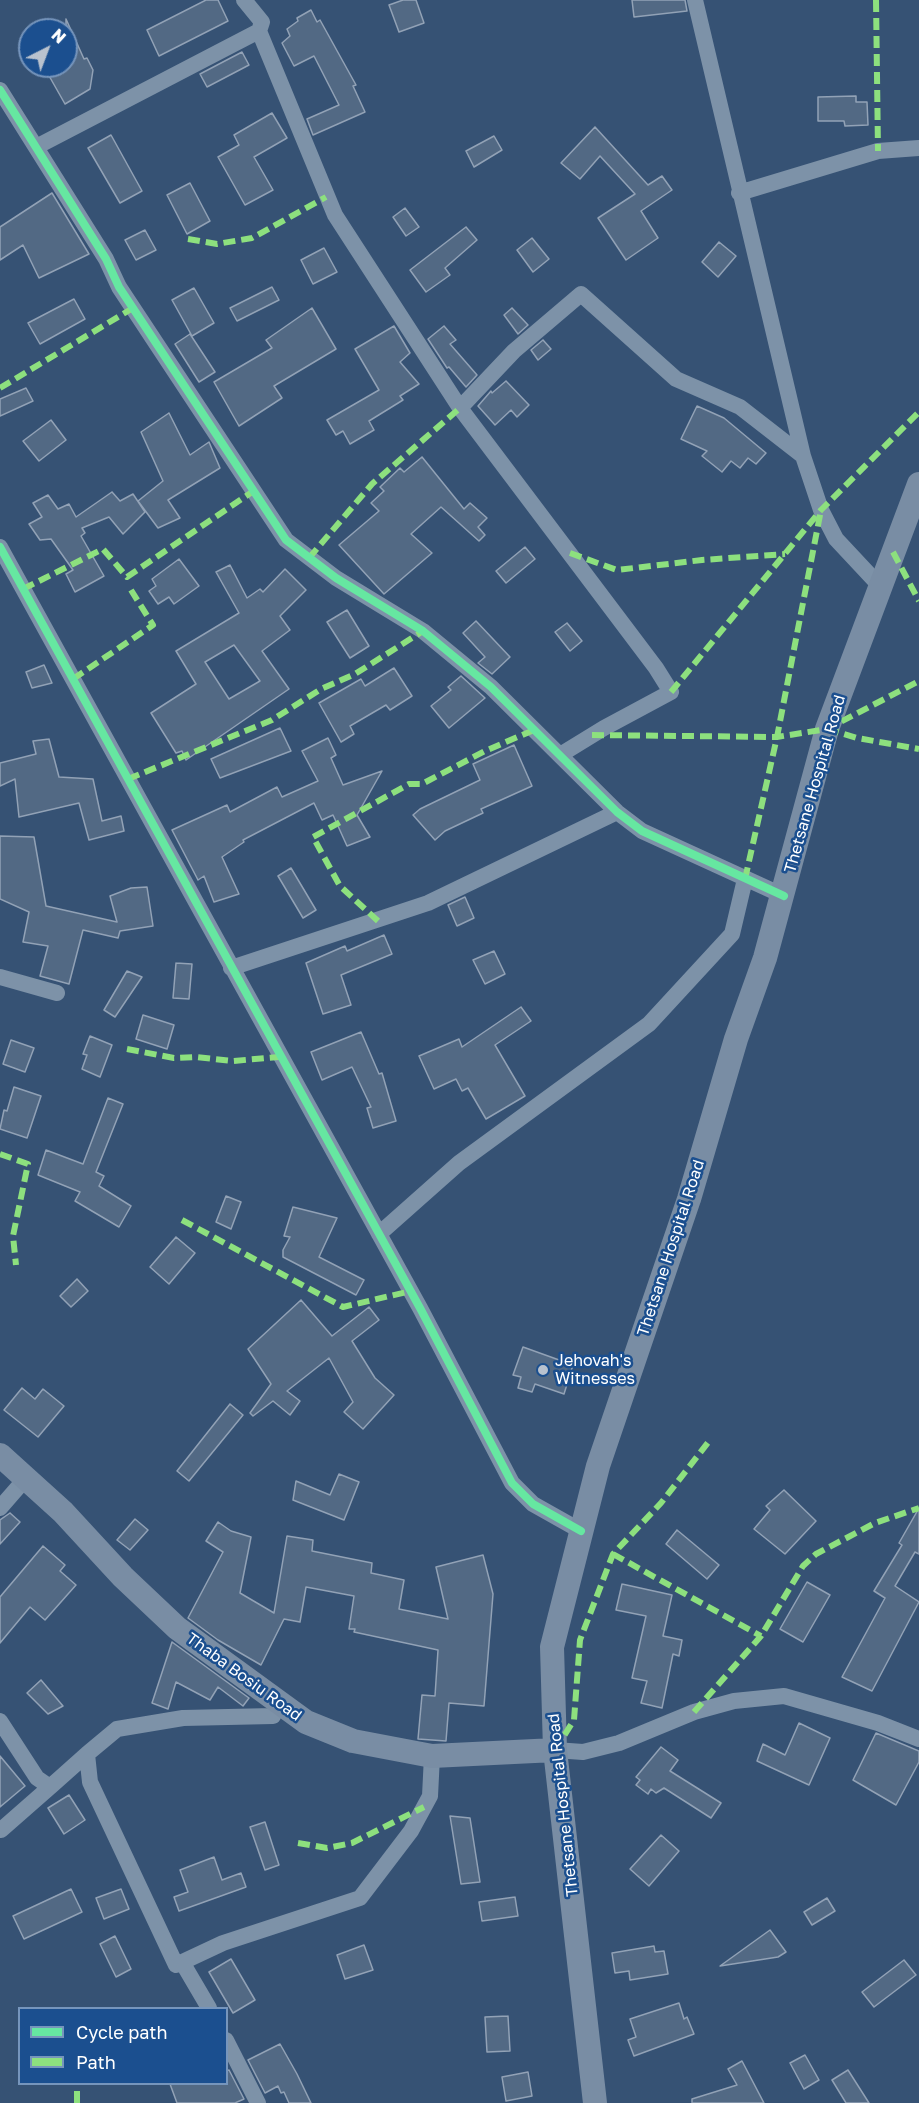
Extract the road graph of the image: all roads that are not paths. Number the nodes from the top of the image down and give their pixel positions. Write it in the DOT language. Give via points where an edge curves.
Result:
graph roads {
  1 [pos="244,0"];
  2 [pos="695,0"];
  3 [pos="259,31"];
  4 [pos="0,90"];
  5 [pos="36,147"];
  6 [pos="919,148"];
  7 [pos="739,193"];
  8 [pos="460,408"];
  9 [pos="803,456"];
  10 [pos="919,484"];
  11 [pos="0,547"];
  12 [pos="879,585"];
  13 [pos="560,755"];
  14 [pos="617,812"];
  15 [pos="745,879"];
  16 [pos="784,896"];
  17 [pos="231,968"];
  18 [pos="0,977"];
  19 [pos="57,993"];
  20 [pos="379,1234"];
  21 [pos="0,1455"];
  22 [pos="27,1477"];
  23 [pos="0,1508"];
  24 [pos="581,1531"];
  25 [pos="279,1704"];
  26 [pos="0,1721"];
  27 [pos="919,1739"];
  28 [pos="555,1750"];
  29 [pos="87,1754"];
  30 [pos="432,1756"];
  31 [pos="50,1787"];
  32 [pos="1,1830"];
  33 [pos="182,1962"];
  34 [pos="208,2007"];
  35 [pos="228,2044"];
  36 [pos="258,2103"];
  37 [pos="595,2103"];
  1 -- 3 [label="street" via="262,22"];
  2 -- 7 [label="street"];
  3 -- 5 [label="street"];
  3 -- 8 [label="street" via="334,215"];
  4 -- 5 [label="street"];
  5 -- 13 [label="street" via="106,259 119,287 286,540 336,578 423,632 491,687"];
  6 -- 7 [label="street" via="878,151"];
  7 -- 9 [label="street"];
  8 -- 9 [label="street" via="514,351 581,294 676,379 740,407"];
  8 -- 13 [label="street" via="671,692"];
  9 -- 12 [label="street" via="821,510 836,539"];
  10 -- 12 [label="main road, Thetsane Hospital Road"];
  11 -- 17 [label="street"];
  12 -- 16 [label="main road, Thetsane Hospital Road" via="827,729"];
  13 -- 14 [label="street"];
  14 -- 15 [label="street" via="642,831"];
  14 -- 17 [label="street" via="428,903"];
  15 -- 16 [label="street"];
  15 -- 20 [label="street" via="732,934 649,1024 459,1163"];
  16 -- 24 [label="main road, Thetsane Hospital Road" via="689,1198 598,1466"];
  17 -- 20 [label="street"];
  18 -- 19 [label="street"];
  20 -- 24 [label="street" via="512,1483 533,1504"];
  21 -- 22 [label="main road, Thaba Bosiu Road"];
  22 -- 23 [label="street"];
  22 -- 25 [label="main road, Thaba Bosiu Road" via="177,1628"];
  24 -- 28 [label="main road, Thetsane Hospital Road" via="552,1647"];
  25 -- 29 [label="street" via="273,1716 183,1718 117,1729"];
  25 -- 30 [label="main road, Thaba Bosiu Road" via="306,1722 353,1741"];
  26 -- 31 [label="street" via="37,1778"];
  27 -- 28 [label="street" via="783,1696 734,1701 694,1712 619,1743 584,1752"];
  28 -- 30 [label="main road, Thaba Bosiu Road"];
  28 -- 37 [label="main road, Thetsane Hospital Road"];
  29 -- 31 [label="street"];
  29 -- 33 [label="street" via="90,1782 115,1840 176,1965"];
  30 -- 33 [label="street" via="430,1796 411,1831 360,1898 223,1943"];
  31 -- 32 [label="street"];
  33 -- 34 [label="street"];
  35 -- 36 [label="street"];
}
